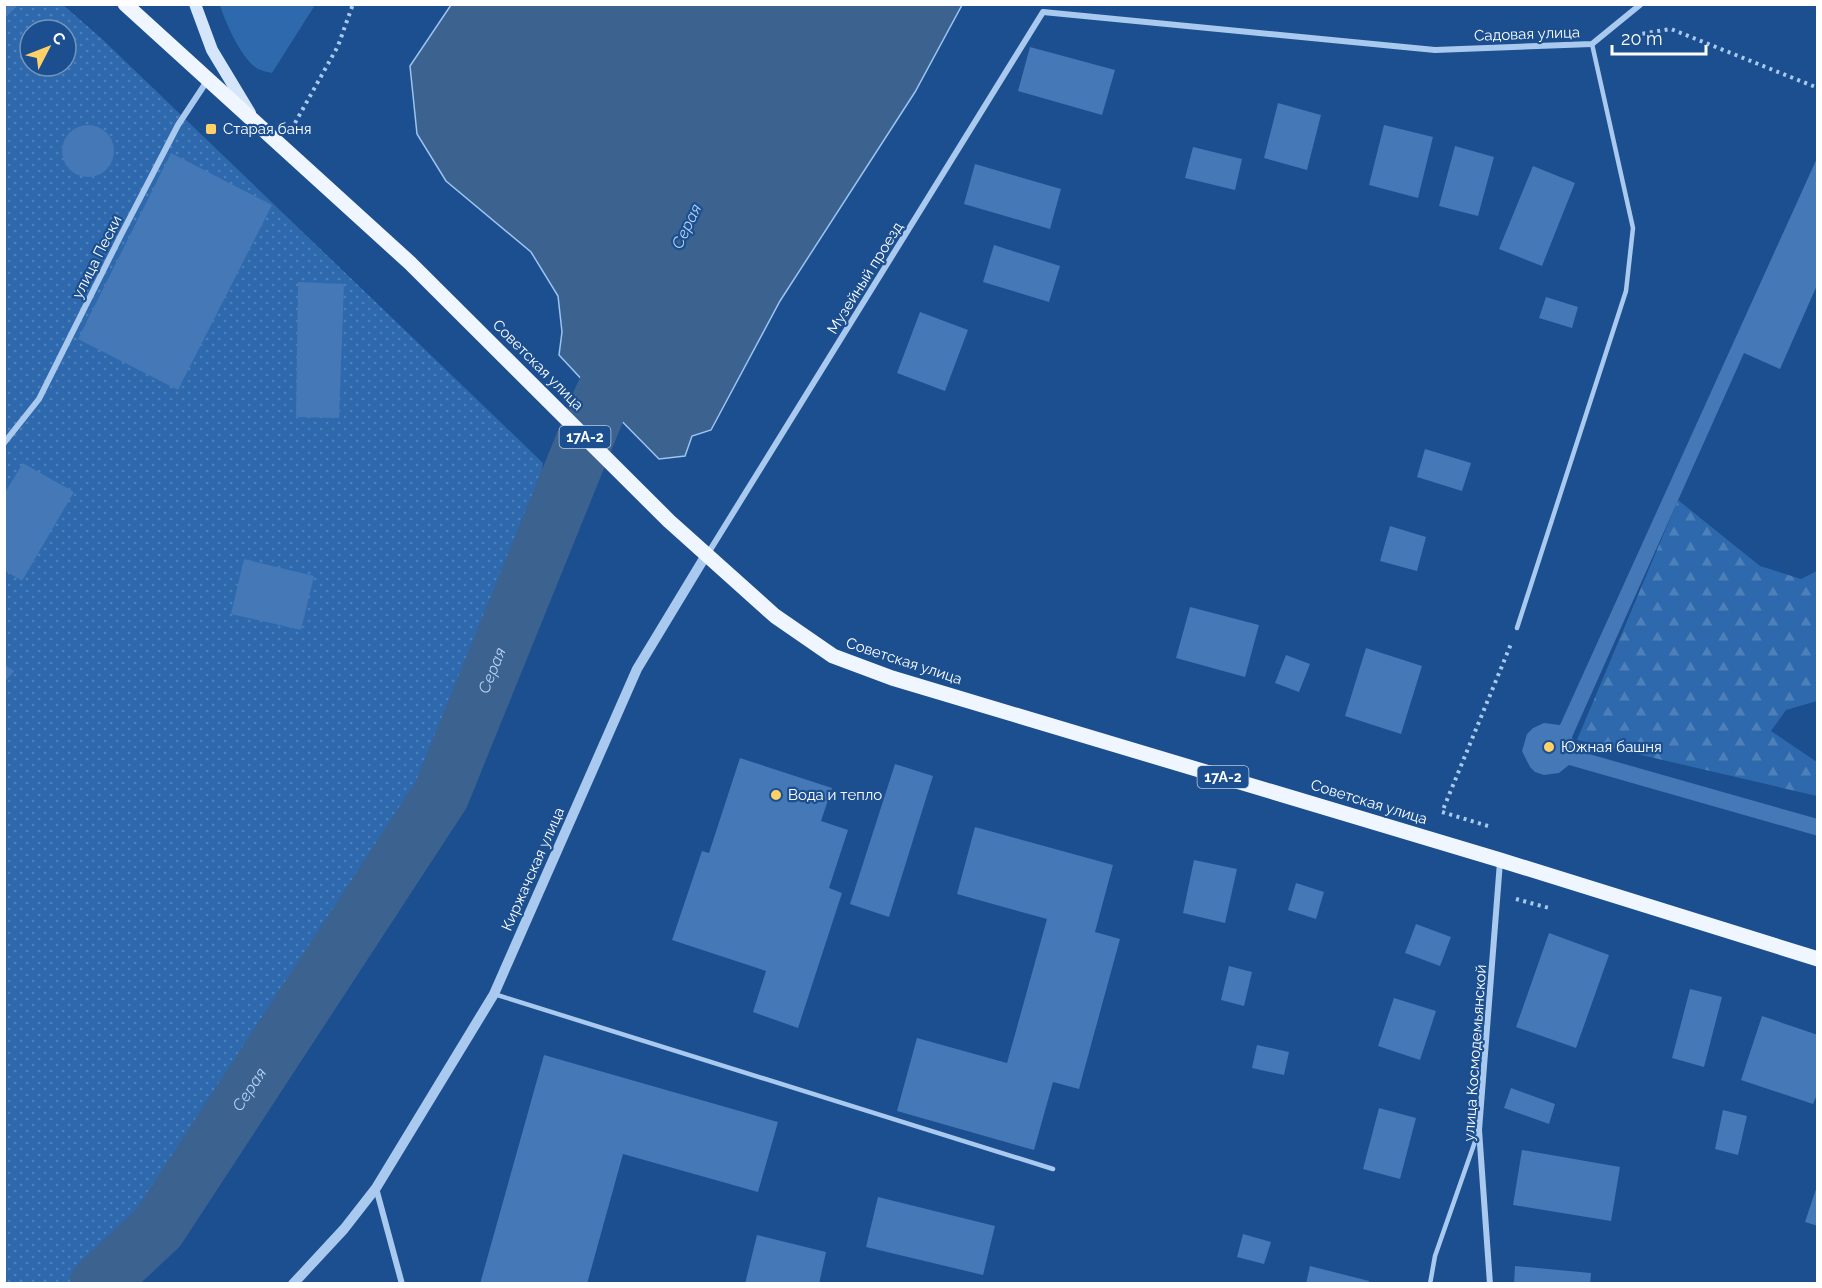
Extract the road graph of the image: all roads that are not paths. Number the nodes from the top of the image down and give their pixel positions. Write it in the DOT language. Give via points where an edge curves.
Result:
graph roads {
  1 [pos="125,4"];
  2 [pos="195,4"];
  3 [pos="1047,4"];
  4 [pos="1641,4"];
  5 [pos="1043,12"];
  6 [pos="1592,44"];
  7 [pos="208,79"];
  8 [pos="253,120"];
  9 [pos="4,443"];
  10 [pos="706,555"];
  11 [pos="1517,628"];
  12 [pos="1500,861"];
  13 [pos="1818,958"];
  14 [pos="494,994"];
  15 [pos="1479,1130"];
  16 [pos="1053,1169"];
  17 [pos="376,1188"];
  18 [pos="293,1284"];
  19 [pos="402,1284"];
  20 [pos="1430,1284"];
  21 [pos="1490,1284"];
  1 -- 7 [label="main road, Советская улица / 17А-2"];
  2 -- 8 [label="main road" via="212,50"];
  3 -- 5 [label="lane"];
  4 -- 6 [label="street, Садовая улица"];
  5 -- 6 [label="street, Садовая улица" via="1435,50"];
  5 -- 10 [label="street, Музейный проезд"];
  6 -- 11 [label="lane" via="1633,228 1626,291"];
  7 -- 8 [label="main road, Советская улица / 17А-2"];
  7 -- 9 [label="street, улица Пески" via="173,135 39,399"];
  8 -- 10 [label="main road, Советская улица / 17А-2" via="410,263"];
  10 -- 12 [label="main road, Советская улица / 17А-2" via="775,616 842,660"];
  10 -- 14 [label="street, Киржачская улица" via="637,669"];
  12 -- 13 [label="main road, Советская улица / 17А-2"];
  12 -- 15 [label="street, улица Космодемьянской"];
  14 -- 16 [label="lane"];
  14 -- 17 [label="street, Киржачская улица"];
  15 -- 20 [label="lane" via="1435,1256"];
  15 -- 21 [label="street, улица Космодемьянской"];
  17 -- 18 [label="street, Киржачская улица"];
  17 -- 19 [label="street"];
}
